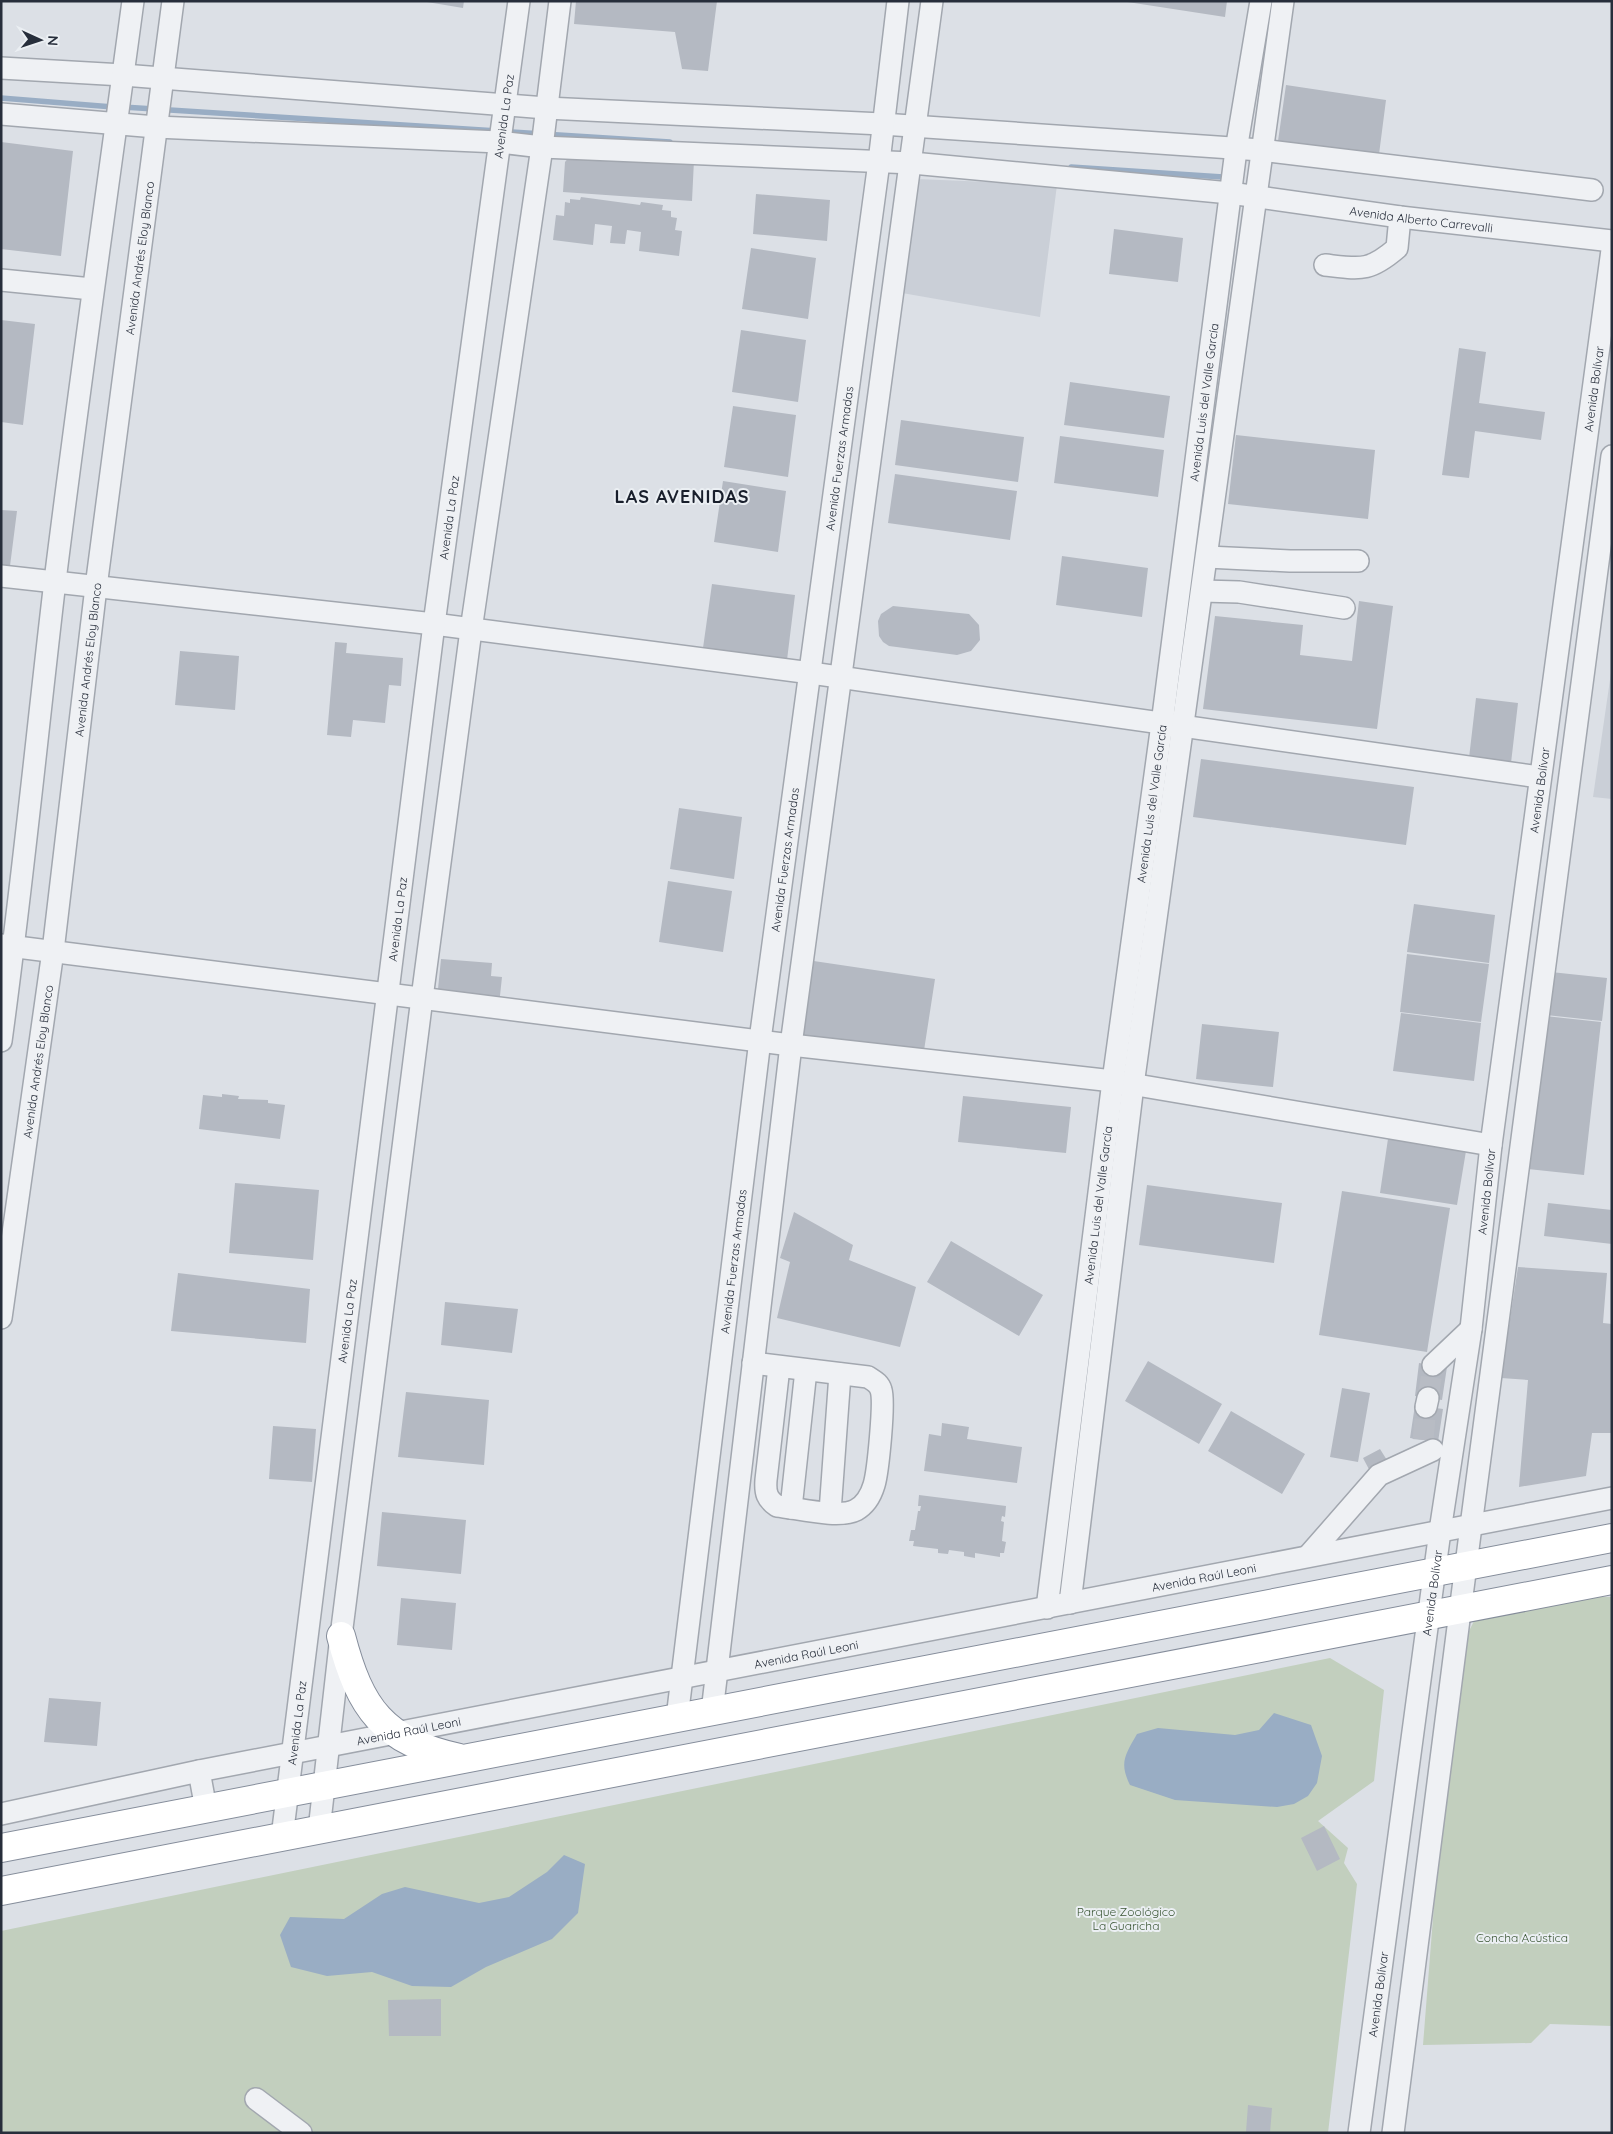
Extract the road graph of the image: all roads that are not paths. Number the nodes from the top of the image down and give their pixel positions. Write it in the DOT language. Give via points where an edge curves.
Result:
graph roads {
  1 [pos="133,1"];
  2 [pos="173,1"];
  3 [pos="519,1"];
  4 [pos="560,1"];
  5 [pos="898,1"];
  6 [pos="932,1"];
  7 [pos="1261,1"];
  8 [pos="1283,1"];
  9 [pos="1,68"];
  10 [pos="123,78"];
  11 [pos="163,81"];
  12 [pos="505,104"];
  13 [pos="1,114"];
  14 [pos="116,120"];
  15 [pos="157,124"];
  16 [pos="882,126"];
  17 [pos="916,128"];
  18 [pos="543,132"];
  19 [pos="500,136"];
  20 [pos="1236,150"];
  21 [pos="1261,150"];
  22 [pos="879,160"];
  23 [pos="912,162"];
  24 [pos="1592,190"];
  25 [pos="1230,193"];
  26 [pos="1255,197"];
  27 [pos="1400,217"];
  28 [pos="1612,241"];
  29 [pos="1612,250"];
  30 [pos="1325,266"];
  31 [pos="1,280"];
  32 [pos="92,289"];
  33 [pos="1612,456"];
  34 [pos="1207,557"];
  35 [pos="1358,561"];
  36 [pos="1,576"];
  37 [pos="55,583"];
  38 [pos="96,587"];
  39 [pos="1202,590"];
  40 [pos="1344,608"];
  41 [pos="434,624"];
  42 [pos="471,630"];
  43 [pos="811,673"];
  44 [pos="840,678"];
  45 [pos="1162,724"];
  46 [pos="1184,727"];
  47 [pos="1540,777"];
  48 [pos="8,946"];
  49 [pos="54,951"];
  50 [pos="389,994"];
  51 [pos="422,998"];
  52 [pos="760,1040"];
  53 [pos="1,1041"];
  54 [pos="791,1045"];
  55 [pos="1123,1083"];
  56 [pos="1491,1145"];
  57 [pos="1,1318"];
  58 [pos="1471,1329"];
  59 [pos="753,1363"];
  60 [pos="1433,1365"];
  61 [pos="779,1367"];
  62 [pos="806,1370"];
  63 [pos="840,1374"];
  64 [pos="1451,1463"];
  65 [pos="1612,1498"];
  66 [pos="791,1508"];
  67 [pos="830,1512"];
  68 [pos="1470,1526"];
  69 [pos="1440,1532"];
  70 [pos="1612,1538"];
  71 [pos="1309,1555"];
  72 [pos="1466,1566"];
  73 [pos="1435,1572"];
  74 [pos="1609,1581"];
  75 [pos="1070,1603"];
  76 [pos="1047,1608"];
  77 [pos="1460,1610"];
  78 [pos="1429,1616"];
  79 [pos="341,1636"];
  80 [pos="716,1672"];
  81 [pos="682,1678"];
  82 [pos="712,1712"];
  83 [pos="677,1718"];
  84 [pos="394,1734"];
  85 [pos="329,1746"];
  86 [pos="293,1753"];
  87 [pos="466,1759"];
  88 [pos="199,1771"];
  89 [pos="324,1786"];
  90 [pos="288,1793"];
  91 [pos="206,1809"];
  92 [pos="1,1814"];
  93 [pos="319,1830"];
  94 [pos="282,1837"];
  95 [pos="1,1848"];
  96 [pos="1,1891"];
  97 [pos="256,2099"];
  98 [pos="300,2133"];
  99 [pos="1359,2133"];
  100 [pos="1393,2133"];
  1 -- 10 [label="street"];
  2 -- 11 [label="street, Avenida Andrés Eloy Blanco"];
  3 -- 12 [label="street, Avenida La Paz"];
  4 -- 18 [label="street"];
  5 -- 16 [label="street, Avenida Fuerzas Armadas"];
  6 -- 17 [label="street"];
  7 -- 20 [label="street, Avenida Luis del Valle García"];
  8 -- 21 [label="street, Avenida Luis del Valle García"];
  9 -- 10 [label="street"];
  10 -- 11 [label="street"];
  10 -- 14 [label="street"];
  11 -- 12 [label="street"];
  11 -- 15 [label="street, Avenida Andrés Eloy Blanco"];
  12 -- 18 [label="street"];
  12 -- 19 [label="street, Avenida La Paz"];
  13 -- 14 [label="street"];
  14 -- 15 [label="street"];
  14 -- 32 [label="street"];
  15 -- 19 [label="street"];
  15 -- 38 [label="street, Avenida Andrés Eloy Blanco"];
  16 -- 17 [label="street"];
  16 -- 18 [label="street"];
  16 -- 22 [label="street, Avenida Fuerzas Armadas"];
  17 -- 20 [label="street"];
  17 -- 23 [label="street"];
  18 -- 19 [label="street"];
  18 -- 22 [label="street, Avenida Alberto Carrevalli"];
  18 -- 42 [label="street"];
  19 -- 41 [label="street, Avenida La Paz"];
  20 -- 21 [label="street"];
  20 -- 25 [label="street, Avenida Luis del Valle García"];
  21 -- 24 [label="street"];
  21 -- 26 [label="street, Avenida Luis del Valle García"];
  22 -- 23 [label="street, Avenida Alberto Carrevalli"];
  22 -- 43 [label="street, Avenida Fuerzas Armadas"];
  23 -- 25 [label="street, Avenida Alberto Carrevalli"];
  23 -- 44 [label="street"];
  25 -- 26 [label="street, Avenida Alberto Carrevalli"];
  25 -- 45 [label="street, Avenida Luis del Valle García"];
  26 -- 27 [label="street, Avenida Alberto Carrevalli"];
  26 -- 34 [label="street, Avenida Luis del Valle García"];
  27 -- 28 [label="street, Avenida Alberto Carrevalli"];
  27 -- 30 [label="street" via="1397,248 1382,261 1363,269"];
  29 -- 47 [label="street, Avenida Bolívar"];
  31 -- 32 [label="street"];
  32 -- 37 [label="street"];
  33 -- 68 [label="street"];
  34 -- 35 [label="street"];
  34 -- 39 [label="street, Avenida Luis del Valle García"];
  36 -- 37 [label="street"];
  37 -- 38 [label="street"];
  37 -- 48 [label="street"];
  38 -- 41 [label="street"];
  38 -- 49 [label="street, Avenida Andrés Eloy Blanco"];
  39 -- 40 [label="street" via="1239,592"];
  39 -- 46 [label="street, Avenida Luis del Valle García"];
  41 -- 42 [label="street"];
  41 -- 50 [label="street, Avenida La Paz"];
  42 -- 43 [label="street"];
  42 -- 51 [label="street"];
  43 -- 44 [label="street"];
  43 -- 52 [label="street, Avenida Fuerzas Armadas"];
  44 -- 45 [label="street"];
  44 -- 54 [label="street"];
  45 -- 46 [label="street"];
  45 -- 55 [label="street, Avenida Luis del Valle García"];
  46 -- 47 [label="street"];
  46 -- 55 [label="street, Avenida Luis del Valle García"];
  47 -- 56 [label="street, Avenida Bolívar"];
  48 -- 49 [label="street"];
  48 -- 53 [label="street"];
  49 -- 50 [label="street"];
  49 -- 57 [label="street, Avenida Andrés Eloy Blanco"];
  50 -- 51 [label="street"];
  50 -- 86 [label="street, Avenida La Paz"];
  51 -- 52 [label="street"];
  51 -- 79 [label="street"];
  52 -- 54 [label="street"];
  52 -- 81 [label="street, Avenida Fuerzas Armadas"];
  54 -- 55 [label="street"];
  54 -- 59 [label="street"];
  55 -- 56 [label="street"];
  55 -- 75 [label="street, Avenida Luis del Valle García"];
  55 -- 76 [label="street, Avenida Luis del Valle García"];
  56 -- 58 [label="street, Avenida Bolívar"];
  58 -- 60 [label="street"];
  58 -- 64 [label="street, Avenida Bolívar"];
  59 -- 61 [label="street"];
  59 -- 80 [label="street"];
  61 -- 62 [label="street"];
  61 -- 66 [label="street" via="765,1492 768,1500 777,1506"];
  62 -- 63 [label="street"];
  62 -- 66 [label="street"];
  63 -- 67 [label="street"];
  63 -- 67 [label="street" via="868,1377 878,1383 883,1405 874,1486 866,1502 856,1510 843,1514"];
  64 -- 69 [label="street, Avenida Bolívar"];
  64 -- 71 [label="street" via="1428,1445 1379,1475"];
  65 -- 68 [label="street, Avenida Raúl Leoni"];
  66 -- 67 [label="street"];
  68 -- 69 [label="street, Avenida Raúl Leoni"];
  68 -- 72 [label="street"];
  69 -- 71 [label="street, Avenida Raúl Leoni"];
  69 -- 73 [label="street, Avenida Bolívar"];
  70 -- 72 [label="highway"];
  71 -- 75 [label="street, Avenida Raúl Leoni"];
  72 -- 73 [label="highway"];
  72 -- 77 [label="street"];
  73 -- 78 [label="street, Avenida Bolívar"];
  73 -- 82 [label="highway"];
  74 -- 77 [label="highway"];
  75 -- 76 [label="street, Avenida Raúl Leoni"];
  76 -- 80 [label="street, Avenida Raúl Leoni"];
  77 -- 78 [label="highway"];
  77 -- 100 [label="street"];
  78 -- 93 [label="highway"];
  78 -- 99 [label="street, Avenida Bolívar"];
  79 -- 84 [label="highway" via="361,1693 373,1712"];
  79 -- 85 [label="street"];
  80 -- 81 [label="street, Avenida Raúl Leoni"];
  80 -- 82 [label="street"];
  81 -- 83 [label="street, Avenida Fuerzas Armadas"];
  81 -- 84 [label="street, Avenida Raúl Leoni"];
  82 -- 83 [label="highway"];
  83 -- 87 [label="highway"];
  84 -- 85 [label="street, Avenida Raúl Leoni"];
  84 -- 87 [label="highway" via="418,1746"];
  85 -- 86 [label="street, Avenida Raúl Leoni"];
  85 -- 89 [label="street"];
  86 -- 88 [label="street, Avenida Raúl Leoni"];
  86 -- 90 [label="street, Avenida La Paz"];
  87 -- 89 [label="highway"];
  88 -- 91 [label="street"];
  88 -- 92 [label="street, Avenida Raúl Leoni"];
  89 -- 90 [label="highway"];
  89 -- 93 [label="street"];
  90 -- 91 [label="highway"];
  90 -- 94 [label="street, Avenida La Paz"];
  91 -- 95 [label="highway"];
  93 -- 94 [label="highway"];
  94 -- 96 [label="highway"];
  97 -- 98 [label="street"];
}
